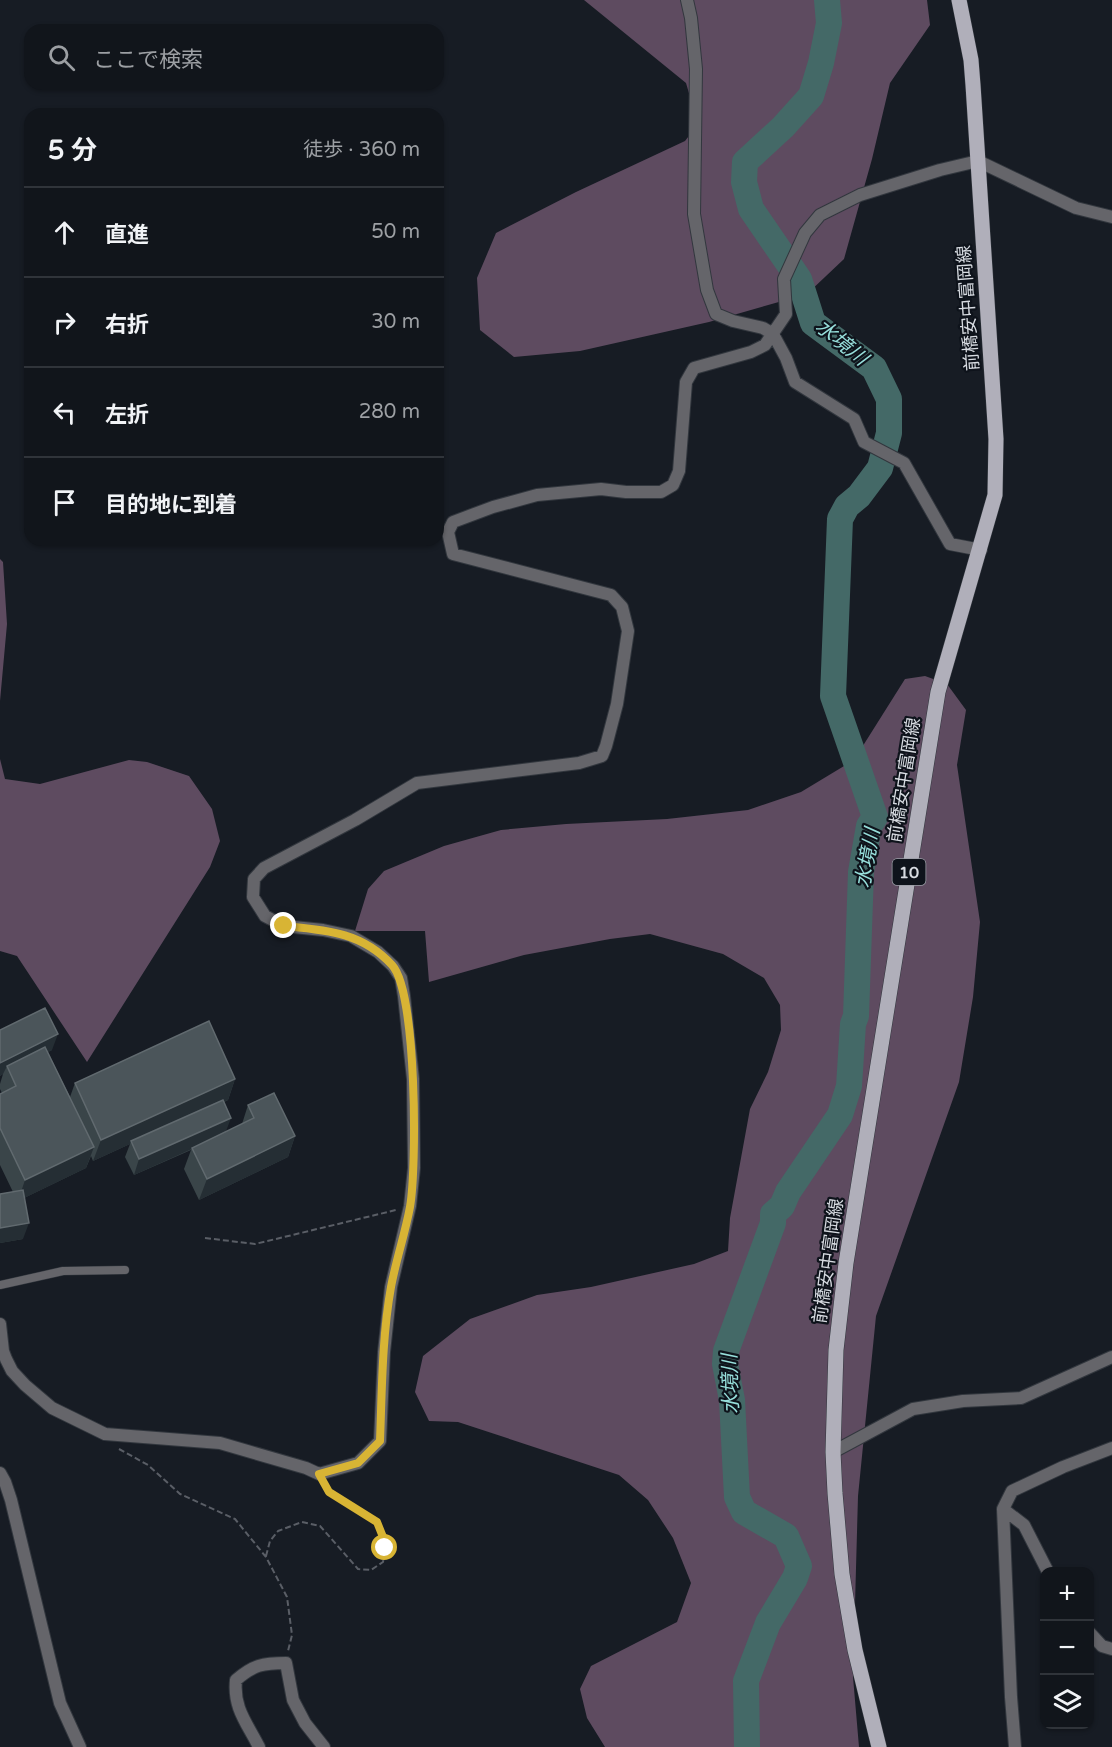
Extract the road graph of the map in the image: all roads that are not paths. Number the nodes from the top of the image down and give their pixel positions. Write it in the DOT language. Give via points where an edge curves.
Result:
graph roads {
  1 [pos="687,0"];
  2 [pos="958,0"];
  3 [pos="978,161"];
  4 [pos="1112,217"];
  5 [pos="773,334"];
  6 [pos="981,550"];
  7 [pos="125,1270"];
  8 [pos="0,1285"];
  9 [pos="0,1324"];
  10 [pos="1,1353"];
  11 [pos="1112,1357"];
  12 [pos="1112,1449"];
  13 [pos="833,1452"];
  14 [pos="0,1473"];
  15 [pos="1003,1509"];
  16 [pos="1045,1567"];
  17 [pos="1094,1638"];
  18 [pos="1112,1649"];
  19 [pos="80,1747"];
  20 [pos="260,1747"];
  21 [pos="324,1747"];
  22 [pos="879,1747"];
  23 [pos="1015,1747"];
  1 -- 5 [label="street" via="696,69 694,214 707,290 716,314"];
  2 -- 3 [label="main road, 前橋安中富岡線 / 10" via="971,60"];
  3 -- 4 [label="street" via="1077,208"];
  3 -- 5 [label="street" via="860,195 820,214 805,233 784,279 786,314"];
  3 -- 6 [label="main road, 前橋安中富岡線 / 10" via="996,439 995,495"];
  5 -- 6 [label="street" via="795,382 854,419 864,442 904,463 950,544"];
  5 -- 10 [label="street" via="765,345 751,352 694,368 686,382 679,471 673,485 661,492 601,489 537,495 453,522 448,532 453,554 611,594 622,607 628,631 616,704 602,756 579,763 417,783 264,868 254,879 254,897 266,916 284,926 351,936 378,952 400,978 413,1079 414,1168 410,1206 391,1287 380,1441 358,1463 319,1474 220,1443 105,1434 52,1408 17,1376"];
  6 -- 13 [label="main road, 前橋安中富岡線 / 10" via="936,703 846,1263 836,1350"];
  7 -- 8 [label="lane" via="63,1271"];
  9 -- 10 [label="street"];
  11 -- 13 [label="street" via="1021,1398 913,1409"];
  12 -- 15 [label="street" via="1012,1491"];
  13 -- 22 [label="main road, 前橋安中富岡線 / 10" via="842,1574 855,1650"];
  14 -- 19 [label="street" via="11,1500 60,1703"];
  15 -- 16 [label="street" via="1024,1525"];
  15 -- 23 [label="street"];
  17 -- 18 [label="street"];
  20 -- 21 [label="street" via="234,1694 236,1680 249,1668 269,1663 286,1663 293,1700 305,1724"];
}
